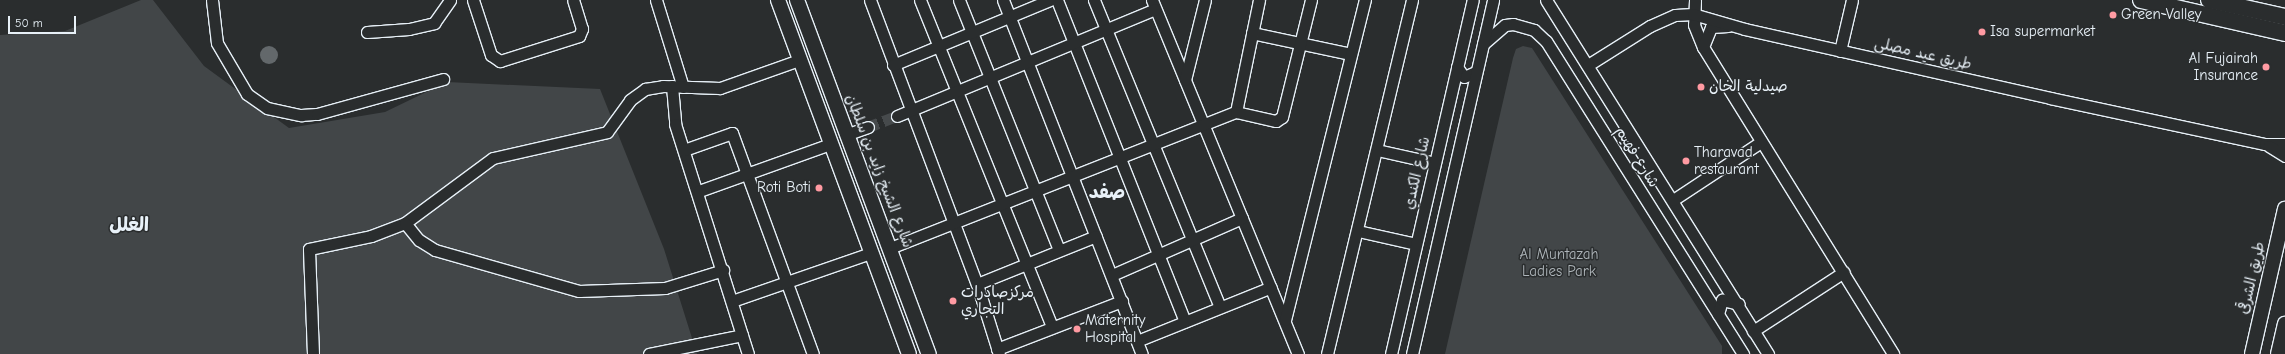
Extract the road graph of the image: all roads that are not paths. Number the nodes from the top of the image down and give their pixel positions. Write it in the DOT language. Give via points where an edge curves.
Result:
graph roads {
  1 [pos="212,0"];
  2 [pos="450,0"];
  3 [pos="473,0"];
  4 [pos="573,0"];
  5 [pos="656,0"];
  6 [pos="778,0"];
  7 [pos="797,0"];
  8 [pos="870,0"];
  9 [pos="920,0"];
  10 [pos="959,0"];
  11 [pos="1003,0"];
  12 [pos="1050,0"];
  13 [pos="1057,0"];
  14 [pos="1094,0"];
  15 [pos="1205,0"];
  16 [pos="1259,0"];
  17 [pos="1311,0"];
  18 [pos="1365,0"];
  19 [pos="1412,0"];
  20 [pos="1472,0"];
  21 [pos="1493,0"];
  22 [pos="1546,0"];
  23 [pos="1696,0"];
  24 [pos="1852,0"];
  25 [pos="2141,0"];
  26 [pos="2209,0"];
  27 [pos="1154,4"];
  28 [pos="1693,14"];
  29 [pos="1010,17"];
  30 [pos="2285,17"];
  31 [pos="1734,26"];
  32 [pos="2259,27"];
  33 [pos="1106,30"];
  34 [pos="367,32"];
  35 [pos="972,32"];
  36 [pos="1252,33"];
  37 [pos="2285,33"];
  38 [pos="1075,42"];
  39 [pos="2285,42"];
  40 [pos="1301,43"];
  41 [pos="1483,44"];
  42 [pos="939,46"];
  43 [pos="1704,47"];
  44 [pos="1840,51"];
  45 [pos="1351,54"];
  46 [pos="799,60"];
  47 [pos="1028,62"];
  48 [pos="893,65"];
  49 [pos="1588,65"];
  50 [pos="1457,67"];
  51 [pos="1476,72"];
  52 [pos="990,78"];
  53 [pos="443,79"];
  54 [pos="1185,80"];
  55 [pos="672,86"];
  56 [pos="683,87"];
  57 [pos="957,92"];
  58 [pos="911,111"];
  59 [pos="1236,112"];
  60 [pos="897,116"];
  61 [pos="1204,126"];
  62 [pos="868,127"];
  63 [pos="848,134"];
  64 [pos="1761,142"];
  65 [pos="830,144"];
  66 [pos="2265,144"];
  67 [pos="2285,144"];
  68 [pos="1154,145"];
  69 [pos="684,150"];
  70 [pos="1377,150"];
  71 [pos="2285,156"];
  72 [pos="1118,159"];
  73 [pos="1435,163"];
  74 [pos="750,173"];
  75 [pos="1073,176"];
  76 [pos="1036,190"];
  77 [pos="699,191"];
  78 [pos="1673,200"];
  79 [pos="1002,204"];
  80 [pos="2285,209"];
  81 [pos="1242,218"];
  82 [pos="405,223"];
  83 [pos="954,224"];
  84 [pos="1358,231"];
  85 [pos="1096,236"];
  86 [pos="1192,240"];
  87 [pos="1416,244"];
  88 [pos="890,248"];
  89 [pos="1059,250"];
  90 [pos="871,253"];
  91 [pos="1158,255"];
  92 [pos="1026,263"];
  93 [pos="723,270"];
  94 [pos="1844,272"];
  95 [pos="1112,275"];
  96 [pos="787,281"];
  97 [pos="977,284"];
  98 [pos="1271,287"];
  99 [pos="2265,296"];
  100 [pos="732,301"];
  101 [pos="1122,301"];
  102 [pos="1739,304"];
  103 [pos="1220,307"];
  104 [pos="1721,319"];
  105 [pos="1285,320"];
  106 [pos="1185,321"];
  107 [pos="2285,324"];
  108 [pos="1052,326"];
  109 [pos="1753,331"];
  110 [pos="742,335"];
  111 [pos="1138,341"];
  112 [pos="998,351"];
  113 [pos="313,354"];
  114 [pos="649,354"];
  115 [pos="748,354"];
  116 [pos="813,354"];
  117 [pos="909,354"];
  118 [pos="929,354"];
  119 [pos="1142,354"];
  120 [pos="1298,354"];
  121 [pos="1327,354"];
  122 [pos="1390,354"];
  123 [pos="1412,354"];
  124 [pos="1734,354"];
  125 [pos="1743,354"];
  126 [pos="1768,354"];
  127 [pos="1893,354"];
  128 [pos="2252,354"];
  129 [pos="2260,354"];
  130 [pos="2278,354"];
  1 -- 53 [label="street" via="216,43 247,94 267,108 301,115 317,114"];
  2 -- 34 [label="street" via="434,23 409,29"];
  3 -- 4 [label="street" via="491,55 500,62 579,36 582,29"];
  5 -- 56 [label="street"];
  6 -- 46 [label="main road"];
  7 -- 63 [label="main road, شارع الشيخ زايد بن سلطان"];
  8 -- 48 [label="street"];
  9 -- 42 [label="street"];
  10 -- 35 [label="street"];
  11 -- 29 [label="street"];
  12 -- 29 [label="street"];
  13 -- 38 [label="street"];
  14 -- 33 [label="street"];
  15 -- 54 [label="street"];
  16 -- 36 [label="street"];
  17 -- 40 [label="street"];
  18 -- 45 [label="street"];
  19 -- 70 [label="street"];
  20 -- 50 [label="street, شارع الكندي"];
  21 -- 41 [label="street"];
  22 -- 49 [label="street, شارع فهيم"];
  23 -- 28 [label="street"];
  24 -- 44 [label="street"];
  25 -- 32 [label="highway"];
  26 -- 30 [label="highway"];
  27 -- 33 [label="street"];
  27 -- 54 [label="street"];
  28 -- 31 [label="street, طريق عيد مصلى"];
  28 -- 43 [label="street"];
  28 -- 49 [label="street, طريق عيد مصلى" via="1675,15 1650,26"];
  29 -- 35 [label="street"];
  29 -- 47 [label="street"];
  31 -- 43 [label="street" via="1711,27"];
  31 -- 44 [label="street, طريق عيد مصلى"];
  32 -- 37 [label="highway"];
  32 -- 39 [label="highway"];
  33 -- 38 [label="street"];
  33 -- 68 [label="street"];
  35 -- 42 [label="street"];
  35 -- 52 [label="street"];
  36 -- 40 [label="street"];
  36 -- 59 [label="street"];
  38 -- 47 [label="street"];
  38 -- 72 [label="street"];
  40 -- 45 [label="street"];
  40 -- 59 [label="street" via="1282,117 1276,121"];
  41 -- 51 [label="street"];
  41 -- 104 [label="street, شارع فهيم" via="1505,25 1513,24 1534,30 1546,41"];
  42 -- 48 [label="street"];
  42 -- 57 [label="street"];
  43 -- 64 [label="street"];
  44 -- 66 [label="street, طريق عيد مصلى"];
  45 -- 105 [label="street"];
  46 -- 56 [label="street" via="720,88"];
  46 -- 65 [label="main road"];
  47 -- 52 [label="street"];
  47 -- 75 [label="street"];
  48 -- 58 [label="street"];
  49 -- 78 [label="street, شارع فهيم"];
  50 -- 51 [label="street" via="1464,77"];
  50 -- 73 [label="street, شارع الكندي"];
  51 -- 123 [label="street"];
  52 -- 57 [label="street"];
  52 -- 76 [label="street"];
  54 -- 61 [label="street"];
  55 -- 56 [label="street"];
  55 -- 69 [label="street" via="675,124"];
  55 -- 82 [label="street" via="655,87 636,95 607,132 493,158"];
  57 -- 58 [label="street"];
  57 -- 79 [label="street"];
  58 -- 60 [label="street"];
  58 -- 83 [label="street"];
  59 -- 61 [label="street"];
  61 -- 68 [label="street"];
  61 -- 81 [label="street"];
  62 -- 63 [label="street"];
  63 -- 88 [label="main road, شارع الشيخ زايد بن سلطان"];
  64 -- 78 [label="street"];
  64 -- 94 [label="street"];
  65 -- 74 [label="street"];
  65 -- 90 [label="main road"];
  66 -- 67 [label="street, طريق عيد مصلى"];
  66 -- 71 [label="street, طريق عيد مصلى"];
  68 -- 72 [label="street"];
  68 -- 86 [label="street"];
  69 -- 74 [label="street" via="732,133"];
  69 -- 77 [label="street"];
  70 -- 73 [label="street"];
  70 -- 84 [label="street"];
  72 -- 75 [label="street"];
  72 -- 91 [label="street"];
  73 -- 87 [label="street, شارع الكندي"];
  74 -- 77 [label="street"];
  74 -- 96 [label="street"];
  75 -- 76 [label="street"];
  75 -- 85 [label="street"];
  76 -- 79 [label="street"];
  76 -- 89 [label="street"];
  77 -- 93 [label="street"];
  78 -- 102 [label="street, شارع فهيم"];
  79 -- 83 [label="street"];
  79 -- 92 [label="street"];
  80 -- 99 [label="main road, طريق الشرقى"];
  81 -- 86 [label="street"];
  81 -- 98 [label="street"];
  82 -- 93 [label="street" via="419,240 435,250 579,291 665,288"];
  82 -- 113 [label="street" via="371,236 310,249"];
  83 -- 88 [label="street"];
  83 -- 97 [label="street"];
  84 -- 87 [label="street"];
  84 -- 121 [label="street"];
  85 -- 89 [label="street"];
  85 -- 95 [label="street"];
  86 -- 91 [label="street"];
  86 -- 103 [label="street"];
  87 -- 122 [label="street, شارع الكندي"];
  88 -- 118 [label="main road, شارع الشيخ زايد بن سلطان"];
  89 -- 92 [label="street"];
  90 -- 96 [label="street"];
  90 -- 117 [label="main road"];
  91 -- 95 [label="street"];
  91 -- 106 [label="street"];
  92 -- 97 [label="street"];
  92 -- 108 [label="street"];
  93 -- 100 [label="street"];
  94 -- 109 [label="street"];
  94 -- 127 [label="street"];
  95 -- 101 [label="street"];
  96 -- 100 [label="street"];
  96 -- 116 [label="street"];
  97 -- 112 [label="street"];
  98 -- 103 [label="street"];
  98 -- 105 [label="street"];
  99 -- 128 [label="main road, طريق الشرقى"];
  99 -- 129 [label="main road" via="2267,314"];
  100 -- 110 [label="street"];
  101 -- 108 [label="street"];
  101 -- 111 [label="street"];
  102 -- 104 [label="street" via="1722,300"];
  102 -- 109 [label="street, شارع فهيم"];
  103 -- 106 [label="street"];
  104 -- 124 [label="street"];
  104 -- 125 [label="street, شارع فهيم"];
  105 -- 120 [label="street"];
  106 -- 111 [label="street"];
  107 -- 130 [label="main road"];
  108 -- 112 [label="street"];
  109 -- 126 [label="street, شارع فهيم"];
  110 -- 114 [label="street"];
  110 -- 115 [label="street"];
  111 -- 119 [label="street"];
}
